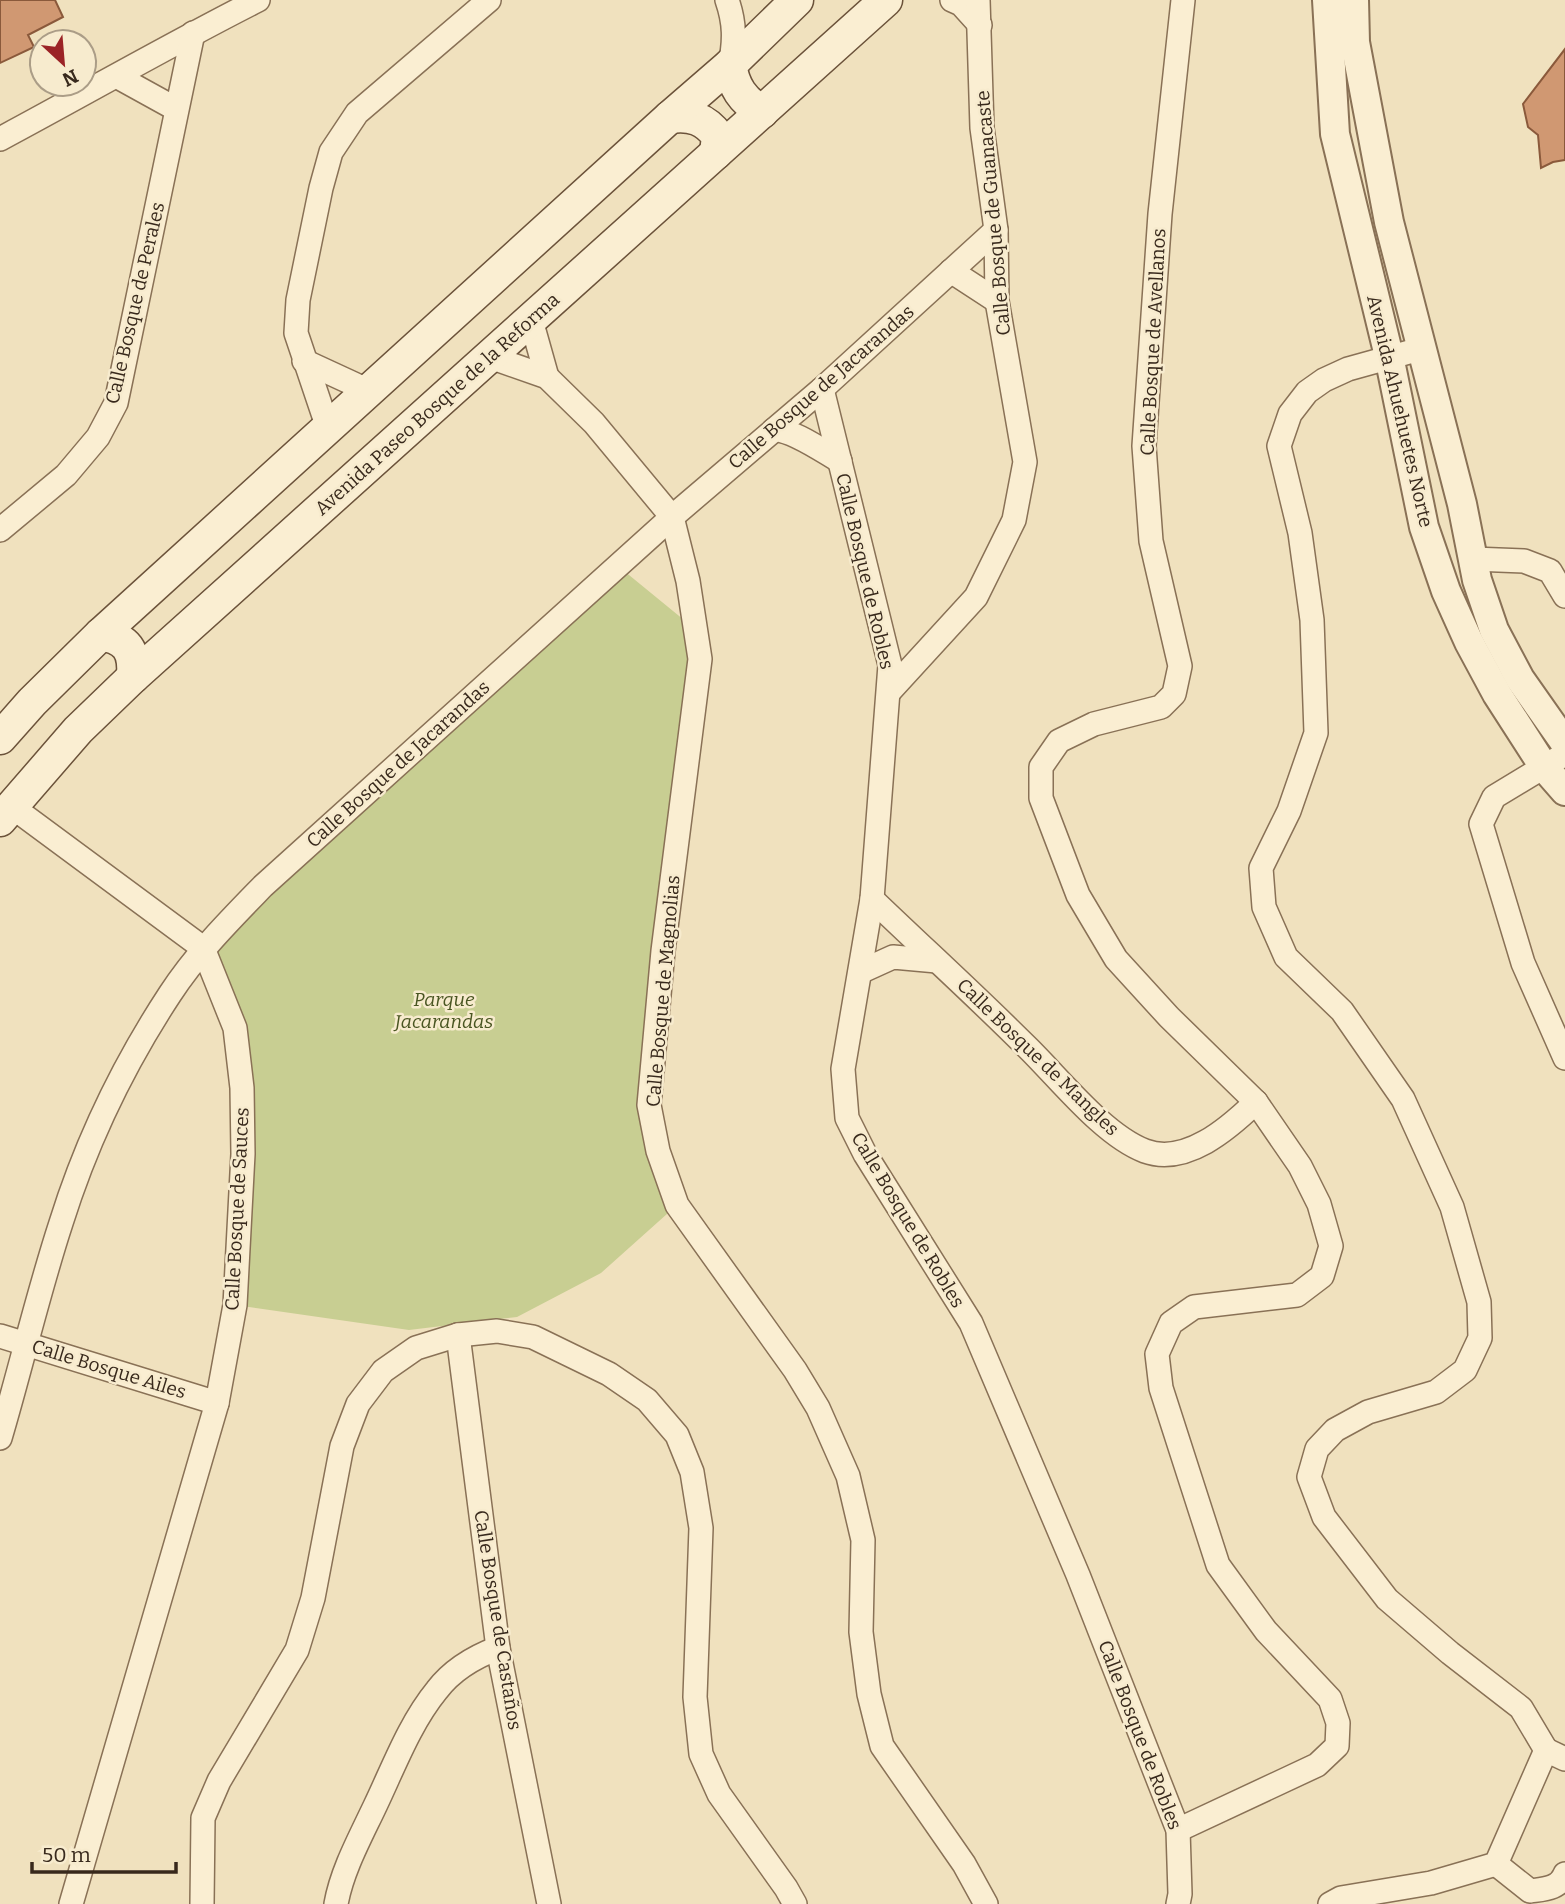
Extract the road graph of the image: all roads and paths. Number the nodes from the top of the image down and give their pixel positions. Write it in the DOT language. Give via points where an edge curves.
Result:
graph roads {
  1 [pos="258,0"];
  2 [pos="489,0"];
  3 [pos="727,0"];
  4 [pos="797,0"];
  5 [pos="886,0"];
  6 [pos="952,0"];
  7 [pos="978,0"];
  8 [pos="1183,0"];
  9 [pos="1326,0"];
  10 [pos="1354,0"];
  11 [pos="980,26"];
  12 [pos="193,33"];
  13 [pos="730,65"];
  14 [pos="118,77"];
  15 [pos="176,109"];
  16 [pos="762,112"];
  17 [pos="670,117"];
  18 [pos="0,139"];
  19 [pos="716,153"];
  20 [pos="996,230"];
  21 [pos="951,271"];
  22 [pos="996,301"];
  23 [pos="531,320"];
  24 [pos="1420,349"];
  25 [pos="1389,356"];
  26 [pos="490,357"];
  27 [pos="304,361"];
  28 [pos="547,377"];
  29 [pos="822,389"];
  30 [pos="369,391"];
  31 [pos="328,428"];
  32 [pos="774,430"];
  33 [pos="840,461"];
  34 [pos="672,517"];
  35 [pos="0,530"];
  36 [pos="1473,559"];
  37 [pos="145,596"];
  38 [pos="1565,596"];
  39 [pos="182,634"];
  40 [pos="101,635"];
  41 [pos="883,636"];
  42 [pos="932,645"];
  43 [pos="133,677"];
  44 [pos="889,692"];
  45 [pos="0,738"];
  46 [pos="1565,743"];
  47 [pos="1555,761"];
  48 [pos="1565,791"];
  49 [pos="5,813"];
  50 [pos="872,899"];
  51 [pos="204,948"];
  52 [pos="937,961"];
  53 [pos="860,972"];
  54 [pos="1565,1058"];
  55 [pos="1256,1102"];
  56 [pos="458,1335"];
  57 [pos="0,1336"];
  58 [pos="28,1344"];
  59 [pos="217,1403"];
  60 [pos="0,1437"];
  61 [pos="498,1648"];
  62 [pos="1555,1754"];
  63 [pos="1178,1830"];
  64 [pos="1496,1864"];
  65 [pos="1565,1874"];
  66 [pos="71,1904"];
  67 [pos="202,1904"];
  68 [pos="336,1904"];
  69 [pos="549,1904"];
  70 [pos="795,1904"];
  71 [pos="986,1904"];
  72 [pos="1178,1904"];
  73 [pos="1330,1904"];
  1 -- 12 [label="street"];
  2 -- 27 [label="street" via="357,113 331,152 298,300 296,334"];
  3 -- 13 [label="street" via="735,41"];
  4 -- 13 [label="main road"];
  5 -- 16 [label="main road, Avenida Paseo Bosque de la Reforma"];
  6 -- 11 [label="street"];
  7 -- 11 [label="street, Calle Bosque de Guanacaste"];
  8 -- 55 [label="street, Calle Bosque de Avellanos" via="1160,214 1144,446 1151,541 1180,666 1174,694 1161,707 1094,724 1059,741 1041,768 1041,798 1078,895 1116,959"];
  9 -- 25 [label="street, Avenida Ahuehuetes Norte" via="1335,134"];
  10 -- 24 [label="street, Avenida Ahuehuetes Norte" via="1355,41 1389,222"];
  11 -- 20 [label="street, Calle Bosque de Guanacaste" via="982,128"];
  12 -- 14 [label="street"];
  12 -- 15 [label="street, Calle Bosque de Perales"];
  13 -- 16 [label="main road" via="738,91"];
  13 -- 17 [label="main road"];
  14 -- 15 [label="street"];
  14 -- 18 [label="street"];
  15 -- 35 [label="street, Calle Bosque de Perales" via="116,402 98,437 66,475"];
  16 -- 19 [label="main road, Avenida Paseo Bosque de la Reforma"];
  17 -- 19 [label="main road" via="686,115 709,123 718,136"];
  17 -- 30 [label="main road"];
  19 -- 23 [label="main road, Avenida Paseo Bosque de la Reforma"];
  20 -- 21 [label="street, Calle Bosque de Jacarandas"];
  20 -- 22 [label="street, Calle Bosque de Guanacaste"];
  21 -- 22 [label="street"];
  21 -- 29 [label="street, Calle Bosque de Jacarandas"];
  22 -- 42 [label="street, Calle Bosque de Guanacaste" via="1025,462 1017,509 976,597"];
  23 -- 26 [label="main road, Avenida Paseo Bosque de la Reforma"];
  23 -- 28 [label="street, Calle Bosque de Magnolias"];
  24 -- 25 [label="street"];
  24 -- 36 [label="street, Avenida Ahuehuetes Norte"];
  25 -- 47 [label="street, Avenida Ahuehuetes Norte" via="1424,527 1446,591 1497,694"];
  25 -- 62 [label="street" via="1324,380 1307,392 1290,414 1279,446 1300,533 1310,607 1316,733 1289,811 1261,868 1264,908 1286,957 1342,1011 1403,1099 1452,1207 1479,1301 1480,1338 1465,1370 1436,1392 1368,1412 1335,1430 1317,1449 1309,1477 1324,1517 1387,1599 1521,1708"];
  26 -- 28 [label="street, Calle Bosque de Magnolias"];
  26 -- 39 [label="main road, Avenida Paseo Bosque de la Reforma"];
  27 -- 30 [label="street"];
  27 -- 31 [label="street"];
  28 -- 34 [label="street, Calle Bosque de Magnolias" via="594,423"];
  29 -- 32 [label="street, Calle Bosque de Jacarandas"];
  29 -- 33 [label="street, Calle Bosque de Robles"];
  30 -- 31 [label="main road"];
  31 -- 37 [label="main road"];
  32 -- 33 [label="street, Calle Bosque de Robles" via="804,440"];
  32 -- 34 [label="street, Calle Bosque de Jacarandas"];
  33 -- 41 [label="street, Calle Bosque de Robles"];
  34 -- 51 [label="street, Calle Bosque de Jacarandas" via="263,886"];
  34 -- 71 [label="street, Calle Bosque de Magnolias" via="700,660 663,951 649,1105 658,1152 677,1205 795,1370 818,1408 848,1476 863,1540 861,1632 882,1746 964,1864"];
  36 -- 38 [label="street" via="1524,561 1550,571"];
  36 -- 46 [label="street, Avenida Ahuehuetes Norte" via="1494,631 1520,679"];
  37 -- 39 [label="main road" via="154,624"];
  37 -- 40 [label="main road"];
  39 -- 43 [label="main road, Avenida Paseo Bosque de la Reforma"];
  40 -- 43 [label="main road" via="116,637 128,647 134,661"];
  40 -- 45 [label="main road"];
  41 -- 42 [label="street" via="909,645"];
  41 -- 44 [label="street, Calle Bosque de Robles" via="890,665"];
  42 -- 44 [label="street, Calle Bosque de Guanacaste"];
  43 -- 49 [label="main road, Avenida Paseo Bosque de la Reforma" via="78,730"];
  44 -- 50 [label="street, Calle Bosque de Robles"];
  47 -- 48 [label="street, Avenida Ahuehuetes Norte"];
  47 -- 54 [label="street" via="1493,797 1481,824 1523,964"];
  49 -- 51 [label="street"];
  50 -- 52 [label="street, Calle Bosque de Mangles"];
  50 -- 53 [label="street, Calle Bosque de Robles"];
  51 -- 58 [label="street, Calle Bosque de Jacarandas" via="132,1054 101,1121 61,1223"];
  51 -- 59 [label="street, Calle Bosque de Sauces" via="234,1028 242,1088 236,1305"];
  52 -- 53 [label="street" via="893,957"];
  52 -- 55 [label="street, Calle Bosque de Mangles" via="1110,1130 1146,1151 1172,1154 1204,1144"];
  53 -- 63 [label="street, Calle Bosque de Robles" via="843,1069 847,1118 971,1323 1078,1575"];
  55 -- 63 [label="street, Calle Bosque de Avellanos" via="1300,1166 1319,1204 1331,1246 1322,1276 1297,1295 1194,1307 1171,1323 1157,1354 1161,1388 1218,1564 1266,1630 1330,1699 1338,1723 1336,1746 1317,1765"];
  56 -- 61 [label="street, Calle Bosque de Castaños"];
  56 -- 67 [label="street" via="416,1348 383,1371 358,1404 342,1446 313,1598 297,1650 219,1781 203,1818"];
  56 -- 70 [label="street" via="497,1331 533,1337 609,1374 648,1401 677,1435 692,1472 701,1528 695,1697 701,1754 719,1794"];
  57 -- 58 [label="street, Calle Bosque Ailes"];
  58 -- 59 [label="street, Calle Bosque Ailes"];
  58 -- 60 [label="street, Calle Bosque de Jacarandas"];
  59 -- 66 [label="street, Calle Bosque de Sauces"];
  61 -- 68 [label="street" via="460,1667 427,1704 356,1848"];
  61 -- 69 [label="street, Calle Bosque de Castaños"];
  62 -- 64 [label="street"];
  63 -- 72 [label="street, Calle Bosque de Robles"];
  64 -- 65 [label="street" via="1530,1891 1562,1882"];
  64 -- 73 [label="street" via="1431,1884 1341,1898"];
}
